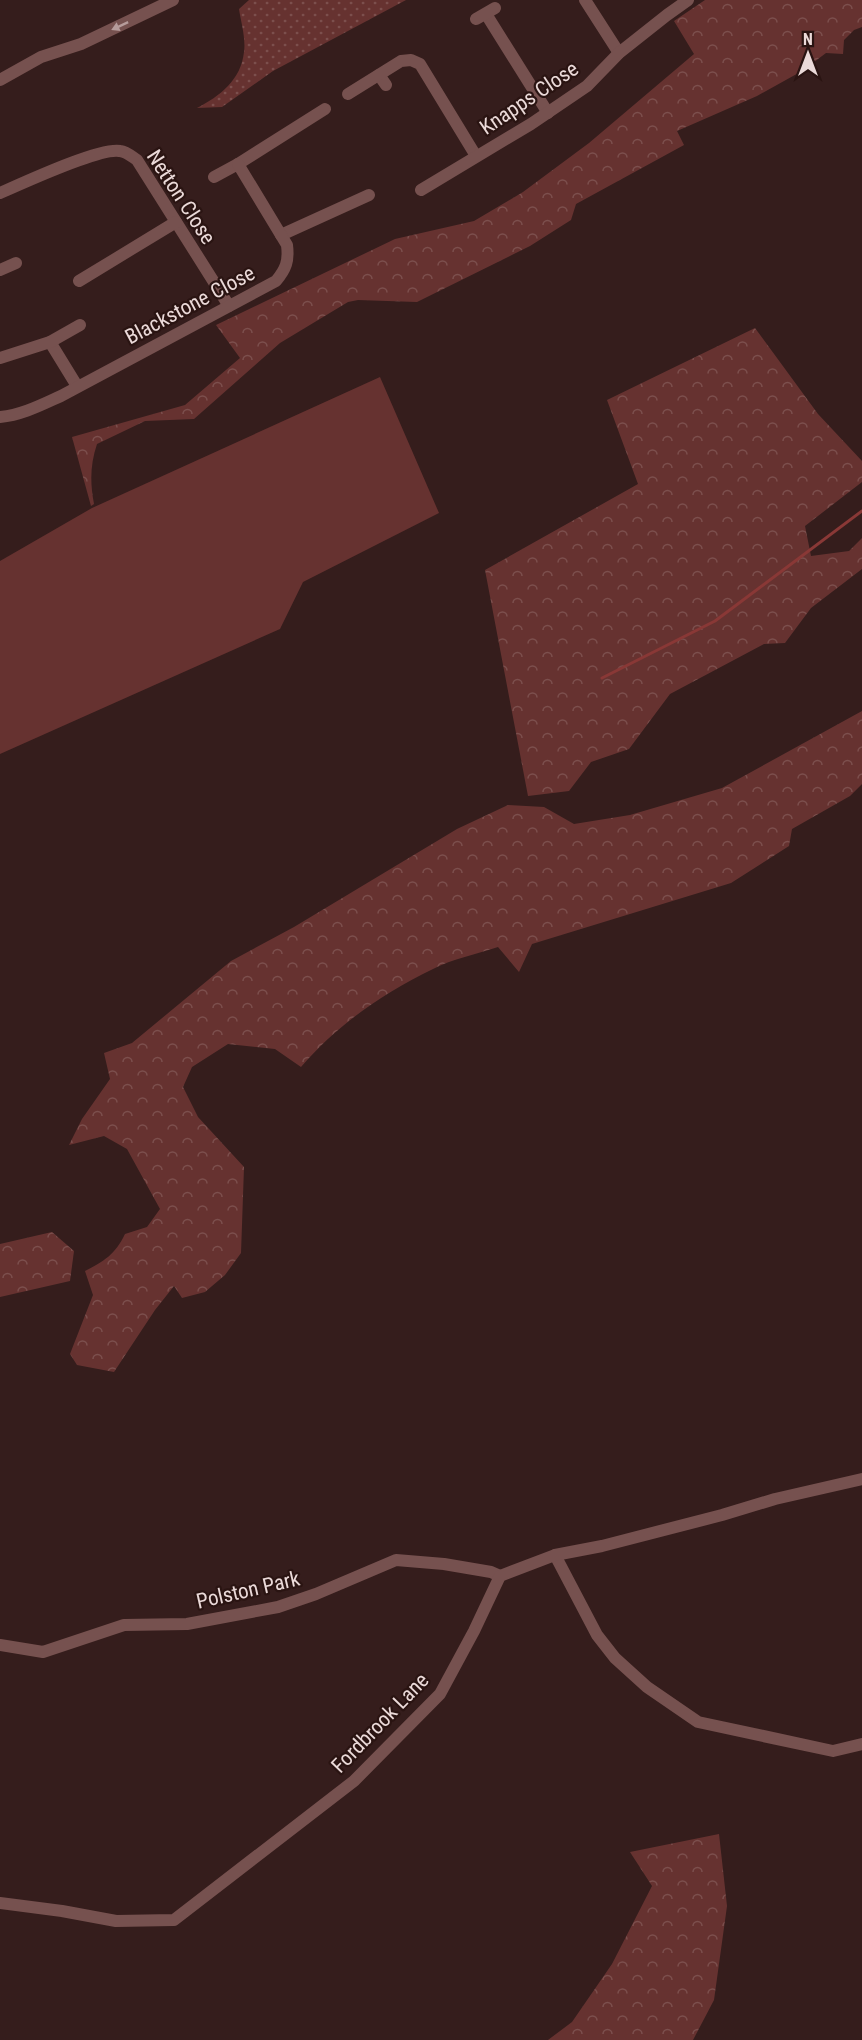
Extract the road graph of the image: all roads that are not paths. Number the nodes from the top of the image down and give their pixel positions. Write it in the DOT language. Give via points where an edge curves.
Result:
graph roads {
  1 [pos="173,0"];
  2 [pos="585,0"];
  3 [pos="686,0"];
  4 [pos="486,14"];
  5 [pos="619,53"];
  6 [pos="3,74"];
  7 [pos="348,94"];
  8 [pos="325,109"];
  9 [pos="548,113"];
  10 [pos="476,156"];
  11 [pos="238,164"];
  12 [pos="214,177"];
  13 [pos="421,190"];
  14 [pos="0,193"];
  15 [pos="359,195"];
  16 [pos="176,222"];
  17 [pos="281,235"];
  18 [pos="16,263"];
  19 [pos="1,267"];
  20 [pos="80,281"];
  21 [pos="229,306"];
  22 [pos="80,325"];
  23 [pos="50,342"];
  24 [pos="0,358"];
  25 [pos="77,386"];
  26 [pos="0,417"];
  27 [pos="862,1479"];
  28 [pos="555,1555"];
  29 [pos="500,1576"];
  30 [pos="0,1645"];
  31 [pos="862,1744"];
  32 [pos="0,1903"];
  1 -- 6 [label="street, one-way" via="81,44"];
  2 -- 5 [label="street"];
  3 -- 5 [label="street, Knapps Close"];
  4 -- 9 [label="street"];
  5 -- 9 [label="street, Knapps Close" via="587,86"];
  7 -- 10 [label="street" via="382,80 400,61 420,64"];
  8 -- 11 [label="street" via="297,120"];
  9 -- 10 [label="street, Knapps Close"];
  10 -- 13 [label="street, Knapps Close" via="440,173"];
  11 -- 12 [label="street"];
  11 -- 17 [label="street, Blackstone Close"];
  14 -- 16 [label="street, Netton Close" via="47,180 108,151 119,150 137,160"];
  15 -- 17 [label="street"];
  16 -- 20 [label="street" via="90,268"];
  16 -- 21 [label="street, Netton Close"];
  17 -- 21 [label="street, Blackstone Close" via="287,245 284,271 276,281"];
  18 -- 19 [label="street"];
  21 -- 25 [label="street, Blackstone Close"];
  22 -- 23 [label="street"];
  23 -- 24 [label="street"];
  23 -- 25 [label="street"];
  25 -- 26 [label="street, Blackstone Close" via="30,410"];
  27 -- 28 [label="street"];
  28 -- 29 [label="street"];
  28 -- 31 [label="street" via="597,1635 615,1658 647,1687 698,1722 833,1751"];
  29 -- 30 [label="street, Polston Park" via="444,1563 396,1560 278,1607 187,1624 124,1625 43,1652"];
  29 -- 32 [label="street, Fordbrook Lane" via="440,1694 354,1781 174,1920 116,1921"];
}
